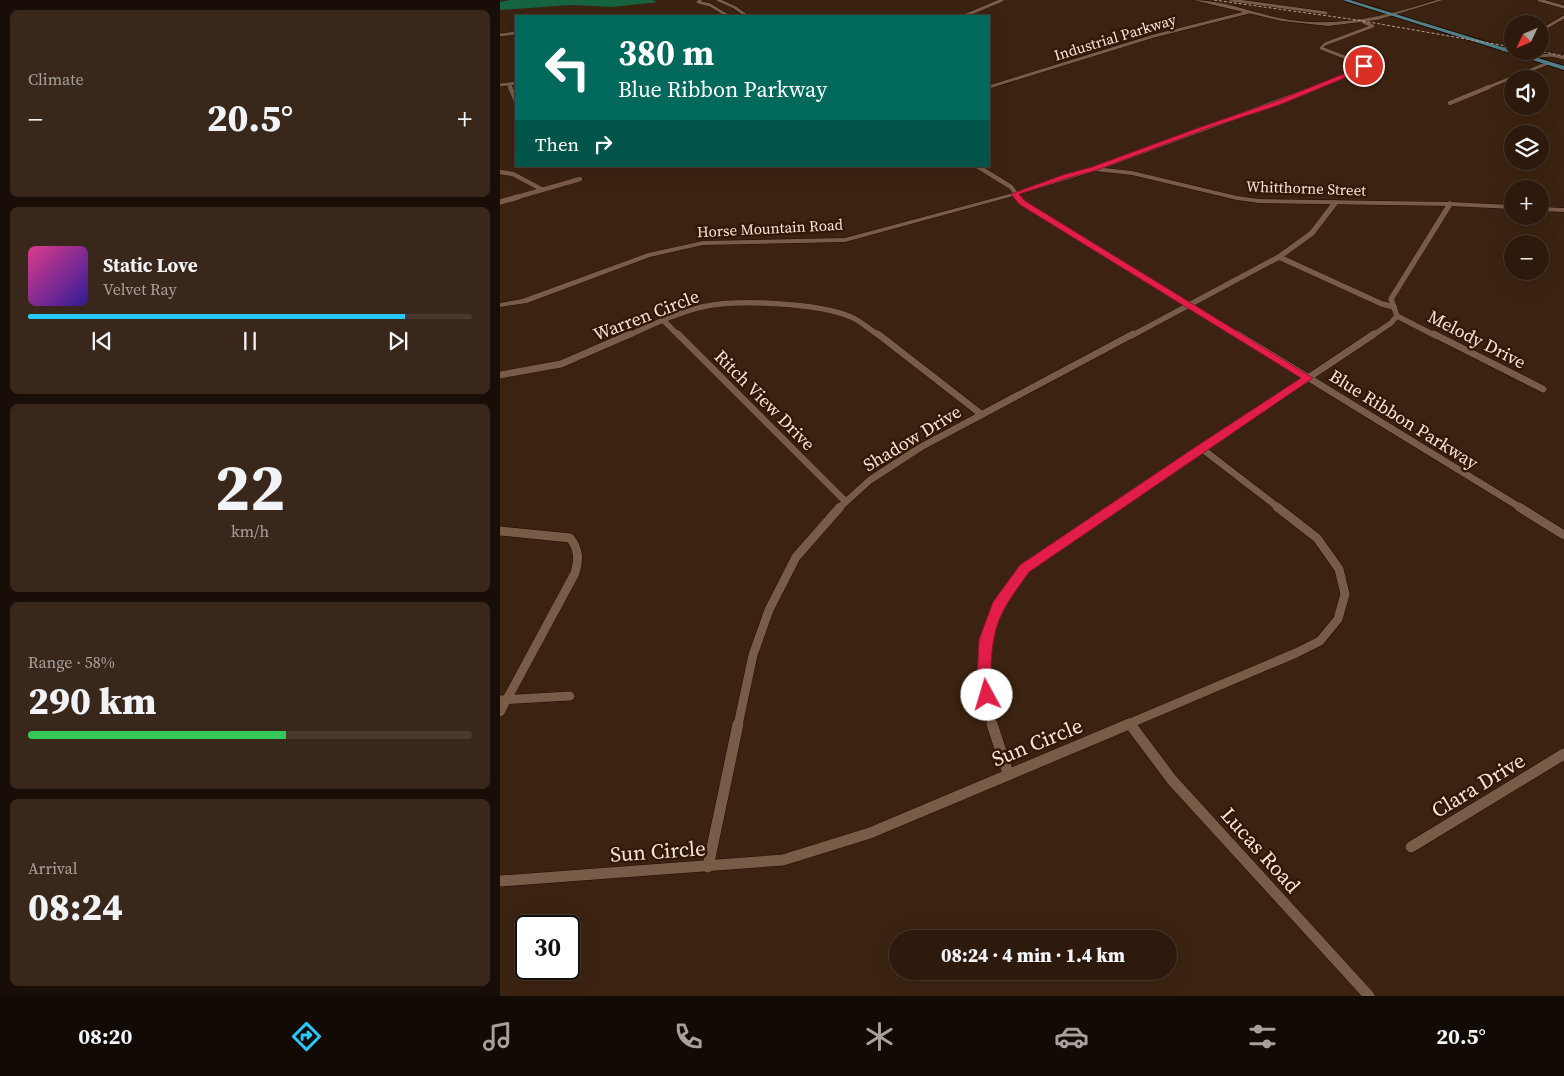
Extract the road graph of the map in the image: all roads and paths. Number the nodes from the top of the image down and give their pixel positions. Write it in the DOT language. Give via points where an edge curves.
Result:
graph roads {
  1 [pos="700,0"];
  2 [pos="718,0"];
  3 [pos="1002,0"];
  4 [pos="1195,0"];
  5 [pos="1231,0"];
  6 [pos="1345,0"];
  7 [pos="1441,0"];
  8 [pos="1539,0"];
  9 [pos="1564,7"];
  10 [pos="1249,12"];
  11 [pos="1326,14"];
  12 [pos="726,15"];
  13 [pos="746,15"];
  14 [pos="966,15"];
  15 [pos="1395,16"];
  16 [pos="1564,17"];
  17 [pos="1363,22"];
  18 [pos="1549,26"];
  19 [pos="515,33"];
  20 [pos="500,35"];
  21 [pos="1503,50"];
  22 [pos="1549,55"];
  23 [pos="1564,58"];
  24 [pos="1538,60"];
  25 [pos="1548,63"];
  26 [pos="1564,68"];
  27 [pos="515,83"];
  28 [pos="509,84"];
  29 [pos="500,85"];
  30 [pos="990,88"];
  31 [pos="515,99"];
  32 [pos="1450,103"];
  33 [pos="1114,162"];
  34 [pos="979,167"];
  35 [pos="1095,169"];
  36 [pos="500,172"];
  37 [pos="1124,172"];
  38 [pos="580,179"];
  39 [pos="543,190"];
  40 [pos="1015,194"];
  41 [pos="500,202"];
  42 [pos="1335,203"];
  43 [pos="1450,204"];
  44 [pos="1504,207"];
  45 [pos="1549,209"];
  46 [pos="1564,210"];
  47 [pos="1279,257"];
  48 [pos="1187,304"];
  49 [pos="500,306"];
  50 [pos="1394,307"];
  51 [pos="1397,316"];
  52 [pos="663,320"];
  53 [pos="500,375"];
  54 [pos="1308,378"];
  55 [pos="1544,389"];
  56 [pos="981,414"];
  57 [pos="1201,448"];
  58 [pos="845,501"];
  59 [pos="500,531"];
  60 [pos="1564,535"];
  61 [pos="570,696"];
  62 [pos="503,701"];
  63 [pos="500,712"];
  64 [pos="1130,724"];
  65 [pos="1564,754"];
  66 [pos="1008,773"];
  67 [pos="1411,847"];
  68 [pos="708,867"];
  69 [pos="500,881"];
  70 [pos="1369,996"];
  1 -- 12 [label="street" via="698,2"];
  2 -- 13 [label="street"];
  3 -- 14 [label="street"];
  4 -- 10 [label="street"];
  5 -- 11 [label="street"];
  6 -- 15 [label="main road"];
  7 -- 15 [label="street"];
  8 -- 9 [label="street"];
  10 -- 17 [label="street" via="1309,24"];
  10 -- 30 [label="street, Industrial Parkway" via="1154,36"];
  15 -- 17 [label="street"];
  15 -- 21 [label="main road"];
  16 -- 18 [label="street"];
  17 -- 33 [label="street" via="1373,26 1321,48 1360,63 1364,68"];
  19 -- 20 [label="street"];
  22 -- 23 [label="street"];
  24 -- 25 [label="main road"];
  25 -- 26 [label="main road"];
  25 -- 32 [label="street"];
  27 -- 28 [label="street"];
  28 -- 29 [label="street"];
  28 -- 31 [label="street"];
  33 -- 35 [label="street"];
  33 -- 37 [label="street"];
  34 -- 40 [label="street, Blue Ribbon Parkway" via="1011,187"];
  35 -- 37 [label="street, Whitthorne Street"];
  35 -- 40 [label="street, Whitthorne Street"];
  36 -- 39 [label="street" via="513,174"];
  37 -- 42 [label="street, Whitthorne Street" via="1246,200"];
  38 -- 39 [label="street"];
  39 -- 41 [label="street"];
  40 -- 48 [label="street, Blue Ribbon Parkway" via="1022,203"];
  40 -- 49 [label="street, Horse Mountain Road" via="845,240 703,244 648,254 524,302"];
  42 -- 43 [label="street, Whitthorne Street"];
  42 -- 47 [label="street, Shadow Drive" via="1312,234"];
  43 -- 44 [label="street, Whitthorne Street"];
  43 -- 50 [label="street" via="1391,299"];
  45 -- 46 [label="street"];
  47 -- 48 [label="street, Shadow Drive"];
  47 -- 50 [label="street"];
  48 -- 54 [label="street, Blue Ribbon Parkway"];
  48 -- 56 [label="street, Shadow Drive"];
  50 -- 51 [label="street"];
  51 -- 54 [label="street" via="1391,324"];
  51 -- 55 [label="street, Melody Drive"];
  52 -- 53 [label="street, Warren Circle" via="560,364"];
  52 -- 56 [label="street, Warren Circle" via="686,311 721,304 820,306 839,312 880,336"];
  52 -- 58 [label="street, Ritch View Drive"];
  54 -- 57 [label="street"];
  54 -- 60 [label="street, Blue Ribbon Parkway"];
  56 -- 58 [label="street, Shadow Drive" via="914,451"];
  57 -- 64 [label="street, Sun Circle" via="1317,538 1339,569 1345,594 1338,619 1320,641"];
  57 -- 66 [label="street" via="1025,569 998,606 986,640 984,681 992,724"];
  58 -- 68 [label="street, Shadow Drive" via="796,557 769,610 753,655"];
  59 -- 62 [label="street" via="570,538 575,543 578,561 575,573"];
  61 -- 62 [label="street"];
  62 -- 63 [label="street"];
  64 -- 66 [label="street, Sun Circle"];
  64 -- 70 [label="street, Lucas Road" via="1172,780"];
  65 -- 67 [label="street, Clara Drive"];
  66 -- 68 [label="street, Sun Circle" via="862,836 783,860"];
  68 -- 69 [label="street, Sun Circle"];
}
